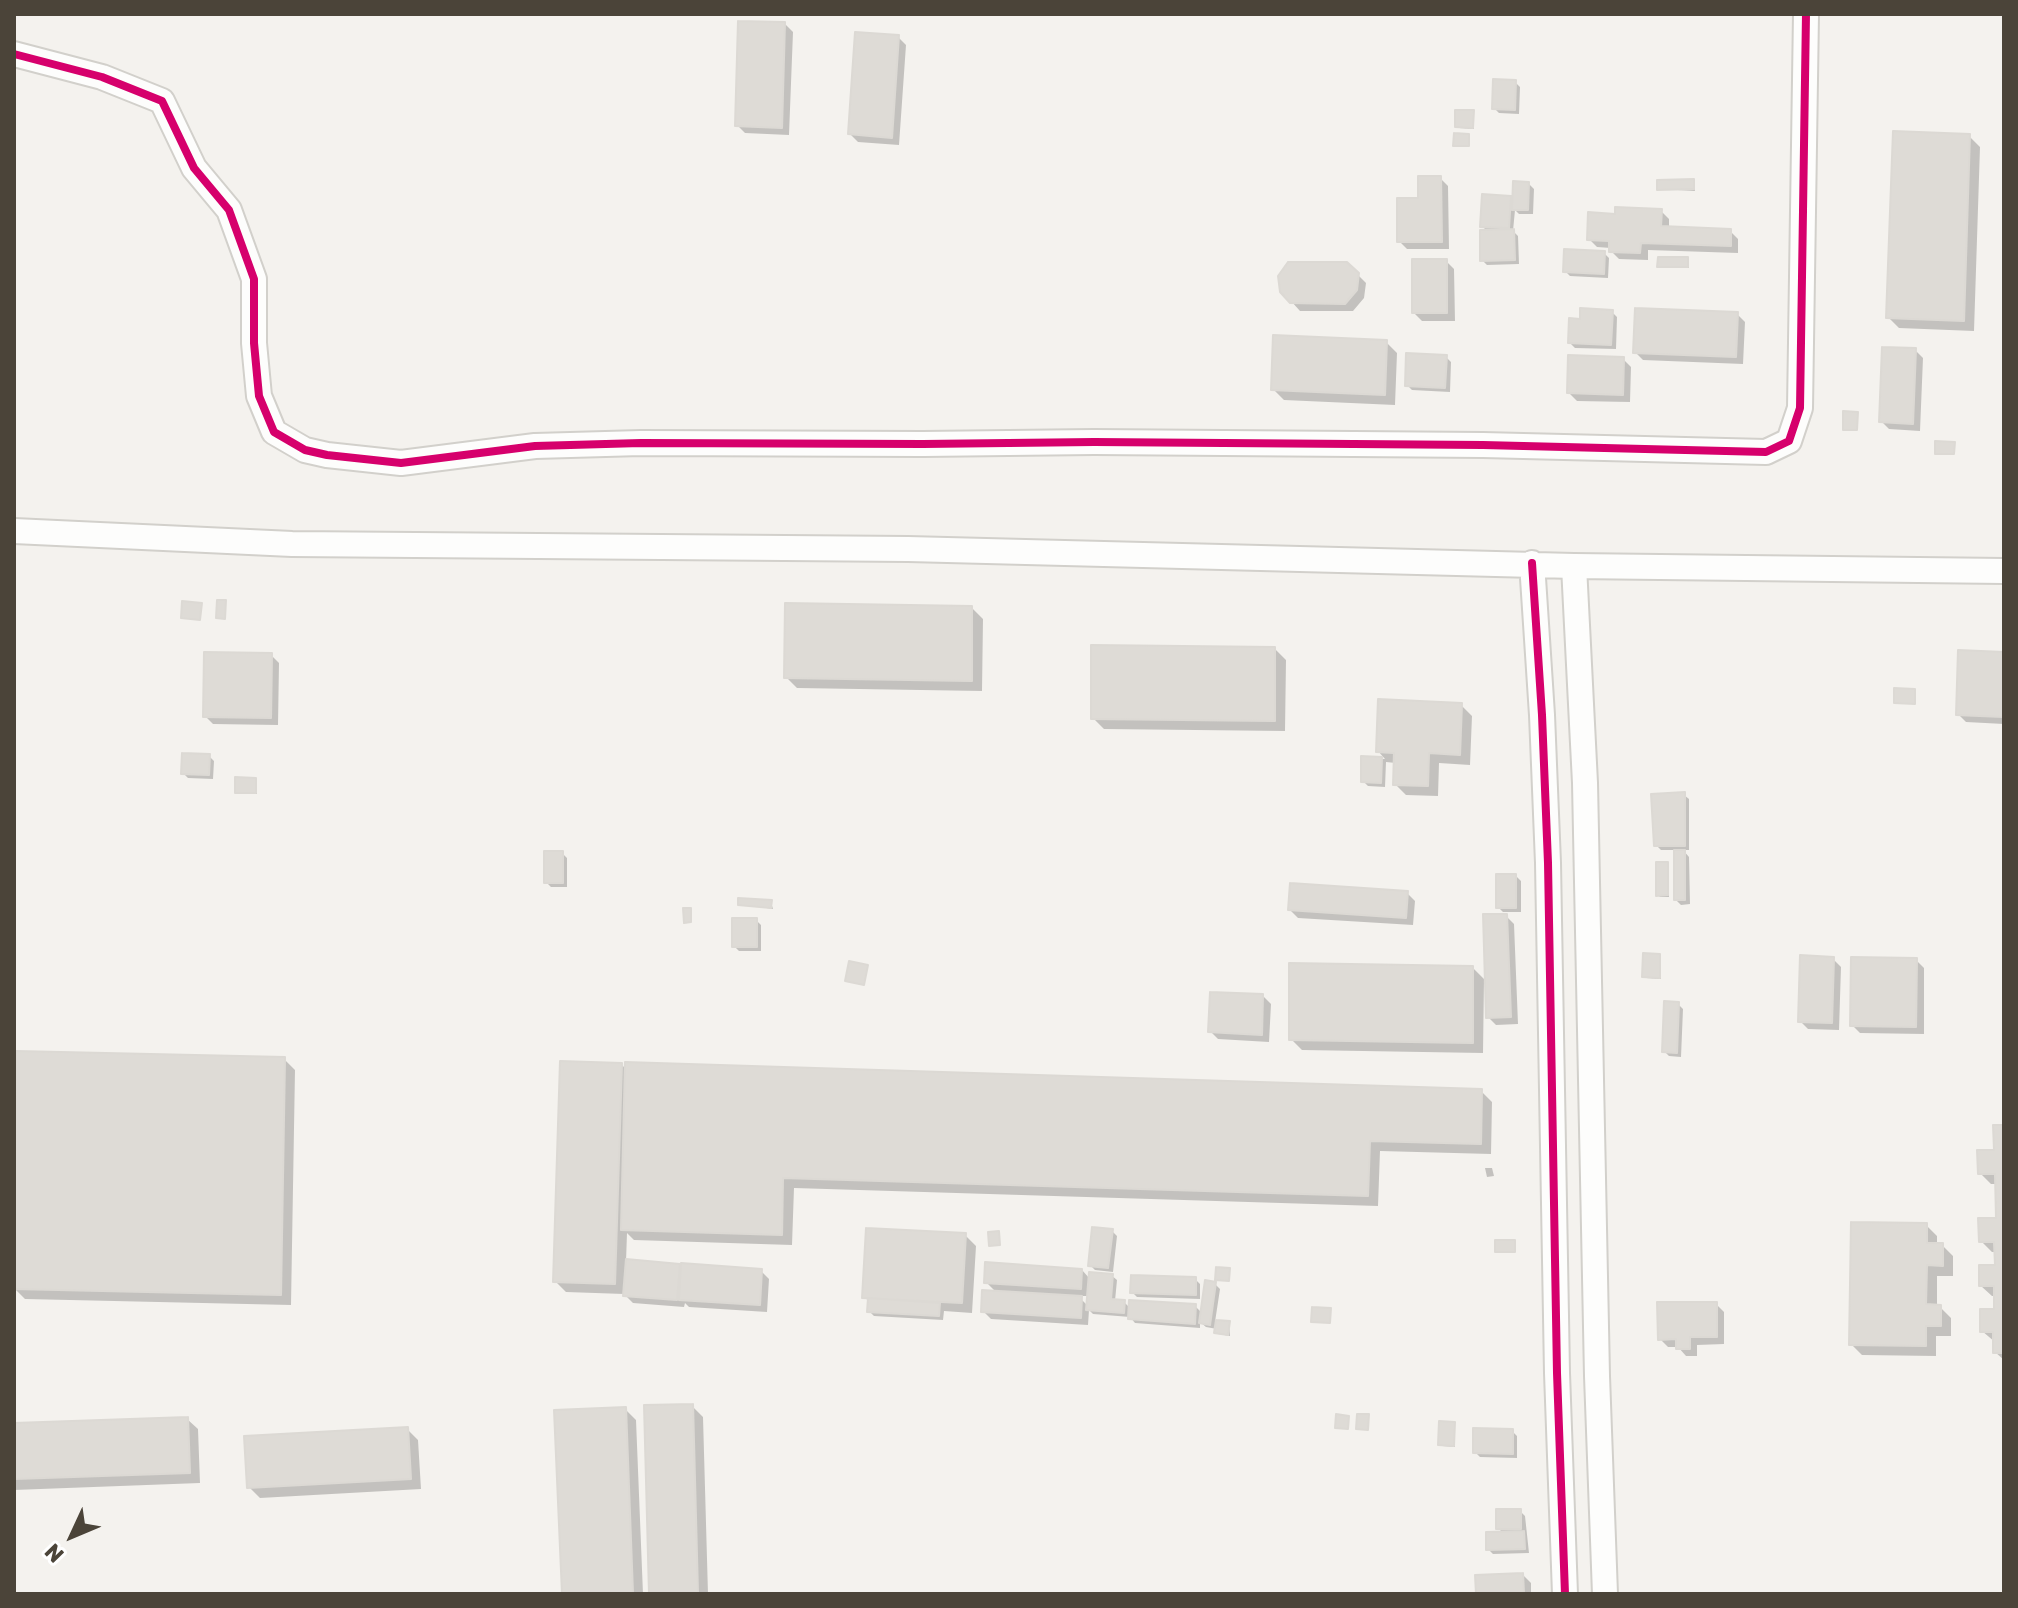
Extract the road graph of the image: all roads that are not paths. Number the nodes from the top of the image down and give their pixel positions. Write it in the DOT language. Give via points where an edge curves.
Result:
graph roads {
  1 [pos="1806,14"];
  2 [pos="14,54"];
  3 [pos="14,531"];
  4 [pos="1532,563"];
  5 [pos="1574,566"];
  6 [pos="2004,571"];
  7 [pos="1565,1594"];
  8 [pos="1605,1594"];
  1 -- 2 [label="street" via="1800,408 1789,441 1766,452 1094,442 535,446 401,463 327,455 305,450 274,432 259,396 254,279 229,210 194,168 162,101 102,77"];
  3 -- 4 [label="street" via="292,544"];
  4 -- 5 [label="street"];
  4 -- 7 [label="street" via="1548,863"];
  5 -- 6 [label="street"];
  5 -- 8 [label="street" via="1586,798"];
}
